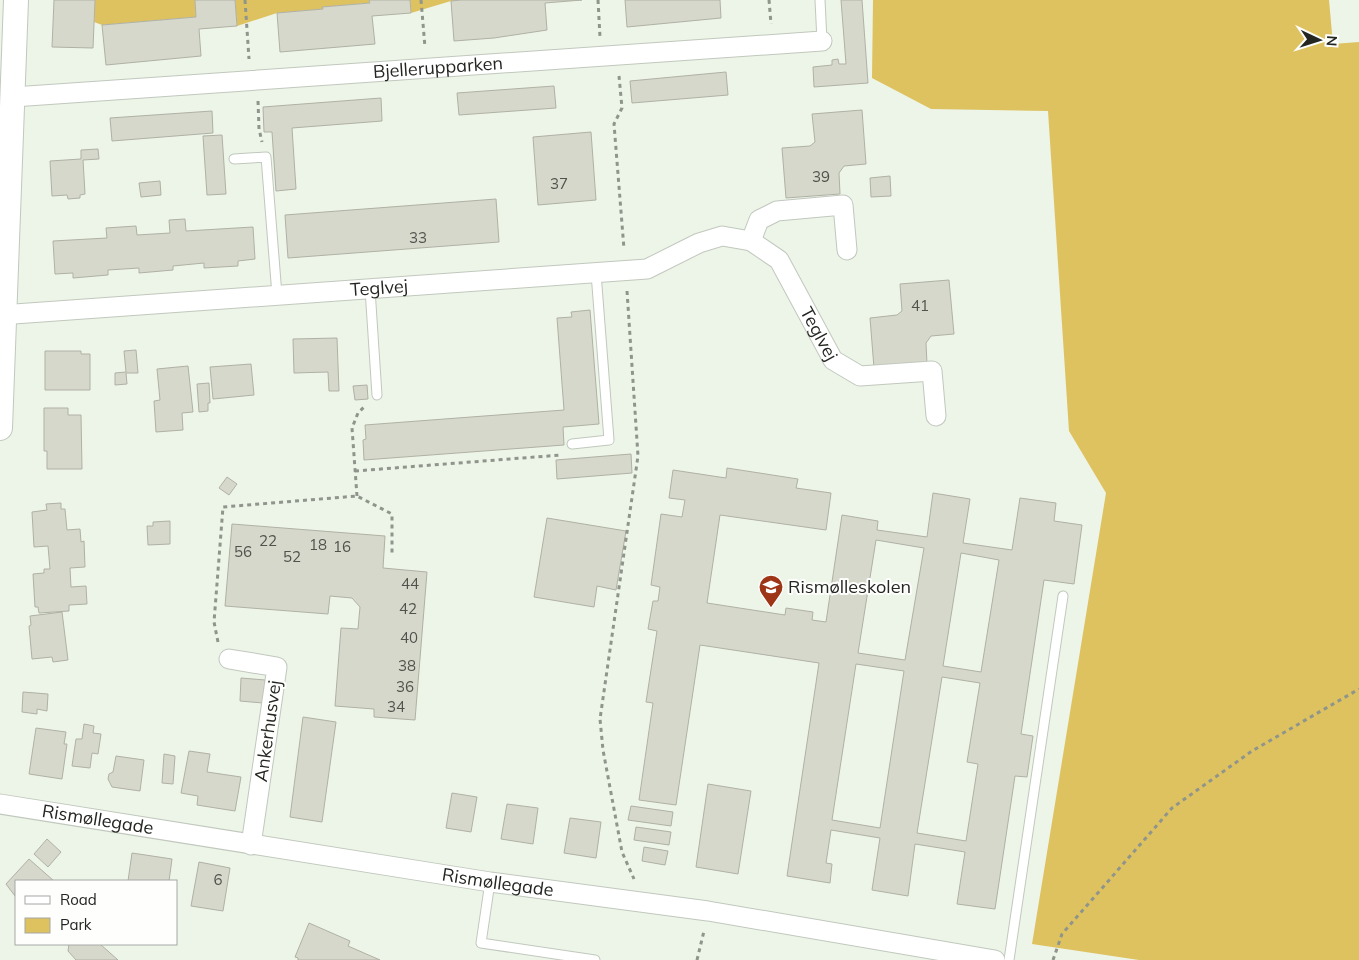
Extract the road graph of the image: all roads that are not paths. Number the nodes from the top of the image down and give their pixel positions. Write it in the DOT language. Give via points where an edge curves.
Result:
graph roads {
  1 [pos="16,0"];
  2 [pos="820,0"];
  3 [pos="822,41"];
  4 [pos="13,96"];
  5 [pos="234,159"];
  6 [pos="751,241"];
  7 [pos="847,250"];
  8 [pos="596,273"];
  9 [pos="370,289"];
  10 [pos="276,295"];
  11 [pos="2,314"];
  12 [pos="377,395"];
  13 [pos="936,416"];
  14 [pos="0,428"];
  15 [pos="572,444"];
  16 [pos="1063,596"];
  17 [pos="229,659"];
  18 [pos="0,804"];
  19 [pos="251,845"];
  20 [pos="490,882"];
  21 [pos="595,960"];
  22 [pos="995,960"];
  23 [pos="1009,960"];
  1 -- 4 [label="street"];
  2 -- 3 [label="lane, Bjellerupparken"];
  3 -- 4 [label="street, Bjellerupparken"];
  4 -- 11 [label="street"];
  5 -- 10 [label="lane" via="266,157"];
  6 -- 7 [label="street" via="759,220 777,211 843,205"];
  6 -- 8 [label="street, Teglvej" via="722,236 647,269"];
  6 -- 13 [label="street, Teglvej" via="779,260 834,360 860,376 932,371"];
  8 -- 9 [label="street, Teglvej"];
  8 -- 15 [label="lane" via="609,440"];
  9 -- 10 [label="street, Teglvej"];
  9 -- 12 [label="lane"];
  10 -- 11 [label="street, Teglvej"];
  11 -- 14 [label="street"];
  16 -- 23 [label="lane"];
  17 -- 19 [label="street, Ankerhusvej" via="277,666"];
  18 -- 19 [label="street, Rismøllegade"];
  19 -- 20 [label="street, Rismøllegade"];
  20 -- 21 [label="lane" via="481,943"];
  20 -- 22 [label="street, Rismøllegade" via="708,910"];
}
